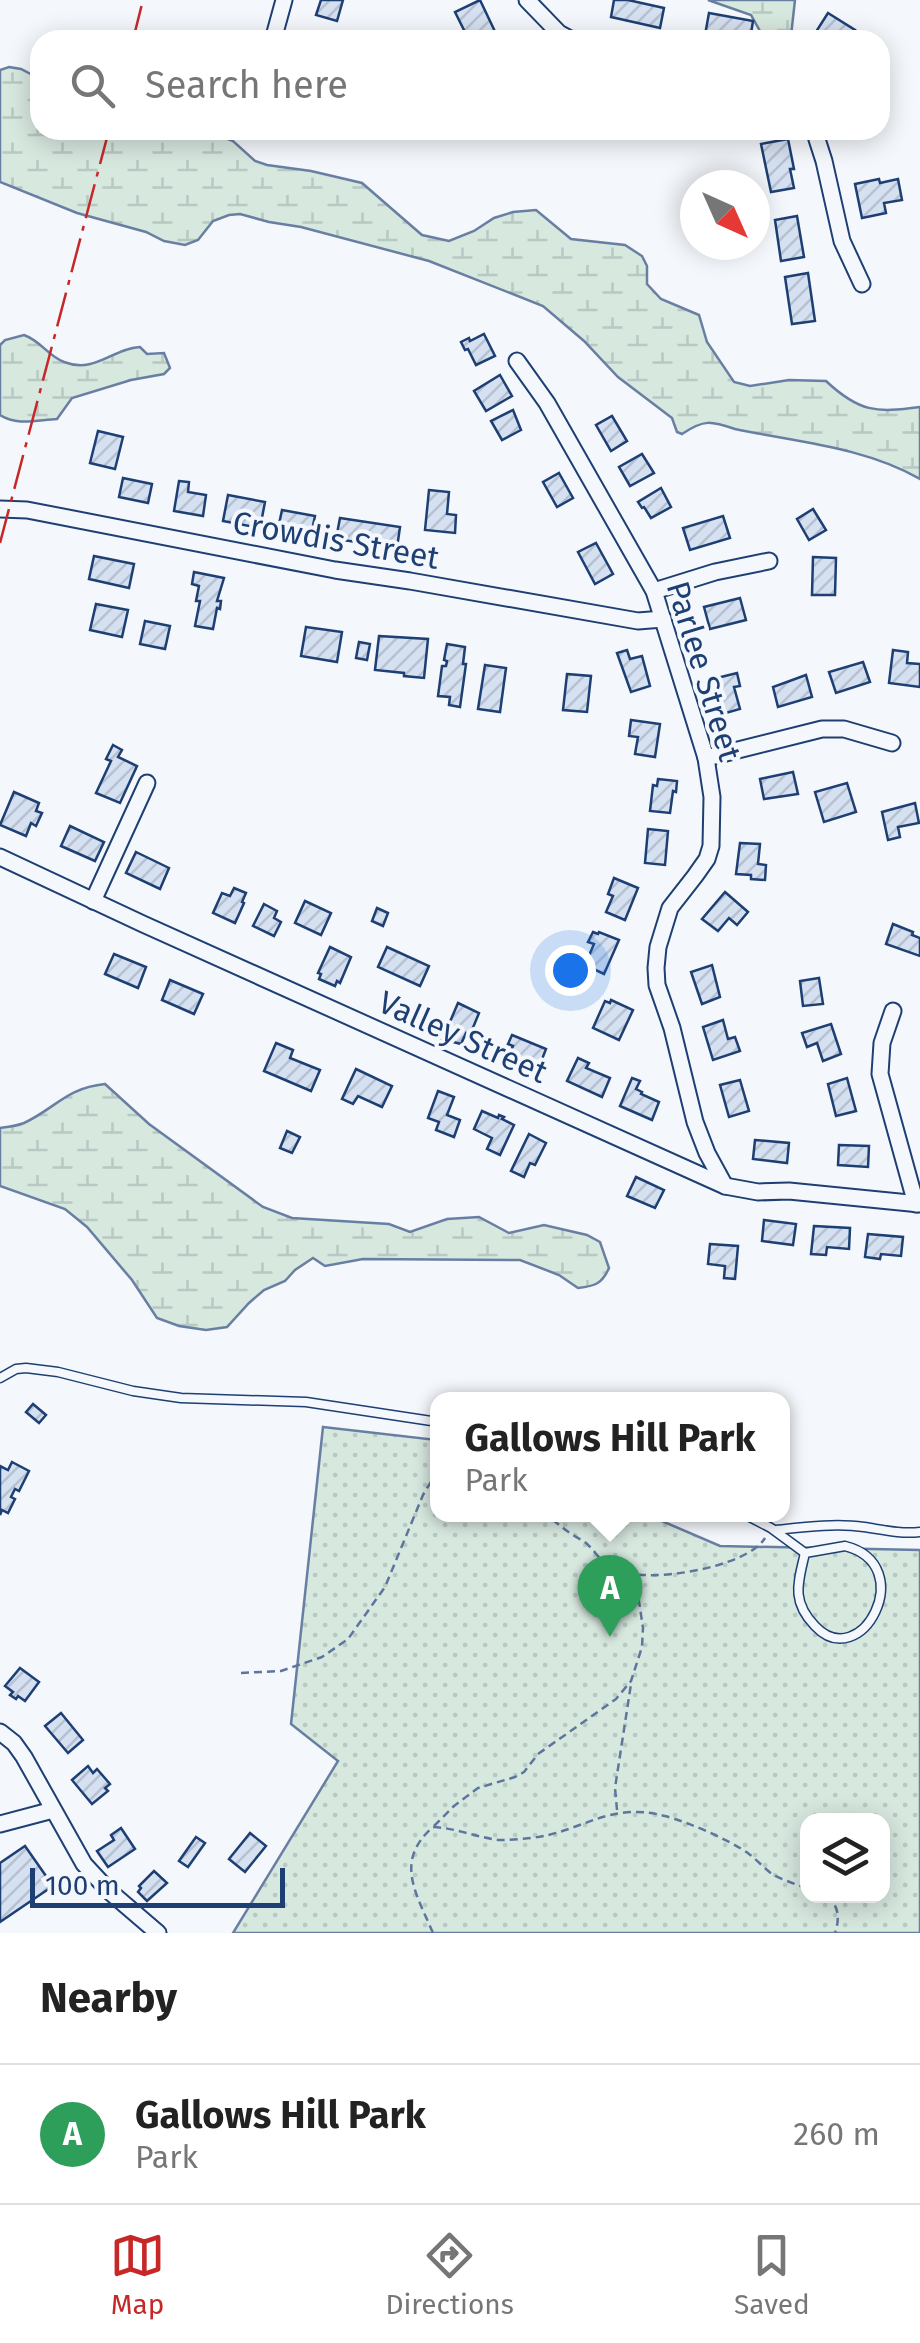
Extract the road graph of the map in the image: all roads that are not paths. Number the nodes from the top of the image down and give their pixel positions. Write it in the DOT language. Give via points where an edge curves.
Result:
graph roads {
  1 [pos="284,0"];
  2 [pos="526,0"];
  3 [pos="276,30"];
  4 [pos="556,30"];
  5 [pos="817,140"];
  6 [pos="862,284"];
  7 [pos="518,361"];
  8 [pos="0,509"];
  9 [pos="768,561"];
  10 [pos="654,590"];
  11 [pos="663,619"];
  12 [pos="892,743"];
  13 [pos="706,758"];
  14 [pos="147,783"];
  15 [pos="0,857"];
  16 [pos="94,901"];
  17 [pos="892,1010"];
  18 [pos="724,1186"];
  19 [pos="918,1204"];
  20 [pos="0,1378"];
  21 [pos="430,1421"];
  22 [pos="760,1522"];
  23 [pos="774,1529"];
  24 [pos="920,1532"];
  25 [pos="804,1553"];
  26 [pos="0,1732"];
  27 [pos="53,1810"];
  28 [pos="0,1824"];
  29 [pos="158,1933"];
  1 -- 3 [label="street"];
  2 -- 4 [label="street"];
  5 -- 6 [label="street" via="842,241"];
  7 -- 10 [label="street, Parlee Street"];
  8 -- 11 [label="street, Crowdis Street" via="335,570"];
  9 -- 10 [label="street"];
  10 -- 11 [label="street, Parlee Street"];
  11 -- 13 [label="street, Parlee Street"];
  12 -- 13 [label="street" via="822,729"];
  13 -- 18 [label="street, Parlee Street" via="712,846 670,908 656,968 696,1122"];
  14 -- 16 [label="street"];
  15 -- 16 [label="street, Valley Street"];
  16 -- 18 [label="street, Valley Street"];
  17 -- 19 [label="street" via="880,1074"];
  18 -- 19 [label="street, Valley Street"];
  20 -- 21 [label="lane" via="26,1368 165,1396 306,1402"];
  22 -- 23 [label="lane"];
  23 -- 24 [label="lane"];
  23 -- 25 [label="lane"];
  25 -- 25 [label="lane" via="799,1603 818,1630 851,1637 872,1625 889,1599 882,1566 846,1546"];
  26 -- 27 [label="street" via="24,1756"];
  27 -- 28 [label="street"];
  27 -- 29 [label="street" via="95,1877"];
}
